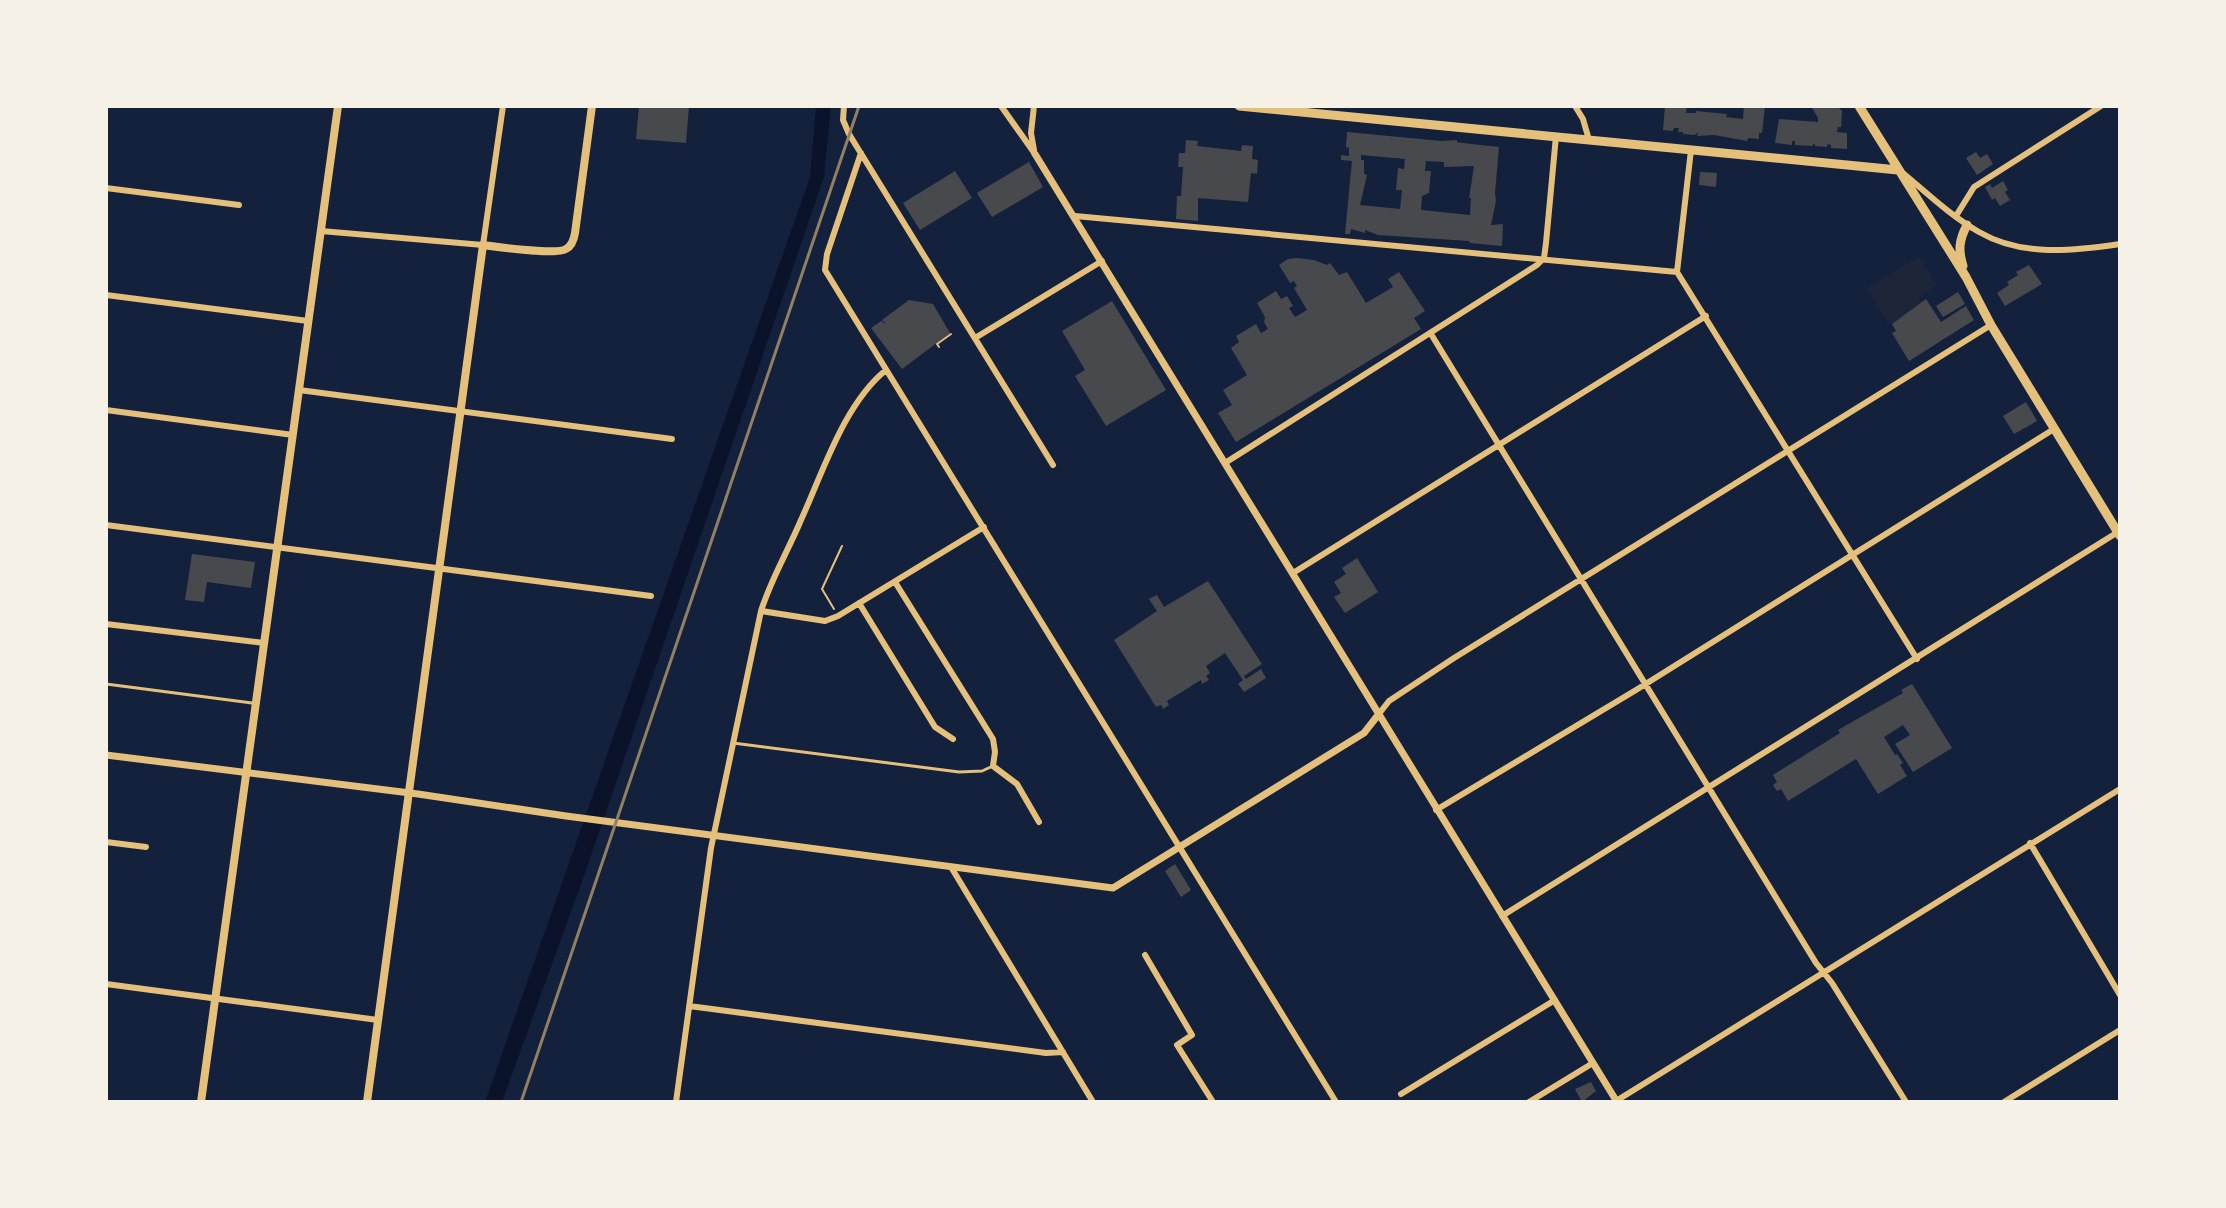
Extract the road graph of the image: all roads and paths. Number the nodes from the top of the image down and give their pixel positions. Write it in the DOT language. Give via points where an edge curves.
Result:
graph roads {
  1 [pos="338,106"];
  2 [pos="503,106"];
  3 [pos="592,106"];
  4 [pos="844,106"];
  5 [pos="1001,106"];
  6 [pos="1034,106"];
  7 [pos="1239,106"];
  8 [pos="1575,106"];
  9 [pos="1859,106"];
  10 [pos="2101,106"];
  11 [pos="1556,136"];
  12 [pos="1589,140"];
  13 [pos="1691,150"];
  14 [pos="861,153"];
  15 [pos="1035,154"];
  16 [pos="1898,170"];
  17 [pos="106,188"];
  18 [pos="239,205"];
  19 [pos="1075,216"];
  20 [pos="1956,216"];
  21 [pos="1967,225"];
  22 [pos="321,231"];
  23 [pos="2120,244"];
  24 [pos="483,245"];
  25 [pos="1544,258"];
  26 [pos="1102,261"];
  27 [pos="1677,272"];
  28 [pos="1966,277"];
  29 [pos="106,295"];
  30 [pos="1706,316"];
  31 [pos="308,321"];
  32 [pos="1991,325"];
  33 [pos="951,334"];
  34 [pos="1431,334"];
  35 [pos="975,338"];
  36 [pos="939,347"];
  37 [pos="886,370"];
  38 [pos="299,390"];
  39 [pos="106,410"];
  40 [pos="461,411"];
  41 [pos="2054,429"];
  42 [pos="293,435"];
  43 [pos="672,439"];
  44 [pos="1497,445"];
  45 [pos="1788,451"];
  46 [pos="1225,463"];
  47 [pos="1053,465"];
  48 [pos="106,525"];
  49 [pos="984,527"];
  50 [pos="2119,534"];
  51 [pos="842,546"];
  52 [pos="276,547"];
  53 [pos="1852,554"];
  54 [pos="439,569"];
  55 [pos="1293,573"];
  56 [pos="1580,580"];
  57 [pos="895,582"];
  58 [pos="651,596"];
  59 [pos="859,603"];
  60 [pos="761,611"];
  61 [pos="838,616"];
  62 [pos="106,624"];
  63 [pos="264,643"];
  64 [pos="1917,659"];
  65 [pos="106,684"];
  66 [pos="1644,684"];
  67 [pos="256,703"];
  68 [pos="1378,715"];
  69 [pos="953,739"];
  70 [pos="733,743"];
  71 [pos="106,755"];
  72 [pos="993,766"];
  73 [pos="246,773"];
  74 [pos="1708,788"];
  75 [pos="2120,789"];
  76 [pos="409,792"];
  77 [pos="1436,810"];
  78 [pos="1039,822"];
  79 [pos="714,836"];
  80 [pos="106,842"];
  81 [pos="2030,843"];
  82 [pos="146,847"];
  83 [pos="1180,847"];
  84 [pos="951,867"];
  85 [pos="1502,916"];
  86 [pos="1145,955"];
  87 [pos="1824,973"];
  88 [pos="106,984"];
  89 [pos="2120,995"];
  90 [pos="215,999"];
  91 [pos="1555,1000"];
  92 [pos="689,1006"];
  93 [pos="378,1020"];
  94 [pos="2120,1030"];
  95 [pos="1063,1052"];
  96 [pos="1593,1063"];
  97 [pos="1401,1094"];
  98 [pos="201,1102"];
  99 [pos="367,1102"];
  100 [pos="676,1102"];
  101 [pos="1093,1102"];
  102 [pos="1213,1102"];
  103 [pos="1336,1102"];
  104 [pos="1529,1102"];
  105 [pos="1617,1102"];
  106 [pos="1906,1102"];
  107 [pos="2004,1102"];
  1 -- 22 [label="main road"];
  2 -- 24 [label="street"];
  3 -- 24 [label="main road" via="569,246 552,251"];
  4 -- 14 [label="street" via="844,123"];
  5 -- 15 [label="street"];
  6 -- 15 [label="street"];
  7 -- 11 [label="main road"];
  8 -- 12 [label="street"];
  9 -- 16 [label="main road"];
  10 -- 20 [label="street" via="1974,187"];
  11 -- 12 [label="main road"];
  11 -- 25 [label="street"];
  12 -- 13 [label="main road"];
  13 -- 16 [label="main road"];
  13 -- 27 [label="street"];
  14 -- 35 [label="street"];
  14 -- 37 [label="street" via="824,265"];
  15 -- 19 [label="street"];
  16 -- 20 [label="street"];
  16 -- 28 [label="main road"];
  17 -- 18 [label="street"];
  19 -- 25 [label="street"];
  19 -- 26 [label="street"];
  20 -- 21 [label="street"];
  21 -- 23 [label="street" via="2041,250"];
  21 -- 28 [label="main road" via="1959,252"];
  22 -- 24 [label="street"];
  22 -- 31 [label="main road"];
  24 -- 40 [label="main road"];
  25 -- 27 [label="street"];
  25 -- 34 [label="street"];
  26 -- 35 [label="street"];
  26 -- 46 [label="street"];
  27 -- 30 [label="street"];
  28 -- 32 [label="main road"];
  29 -- 31 [label="street"];
  30 -- 44 [label="street"];
  30 -- 45 [label="street"];
  31 -- 38 [label="main road"];
  32 -- 41 [label="main road"];
  32 -- 45 [label="street"];
  33 -- 36 [label="path"];
  34 -- 44 [label="street"];
  34 -- 46 [label="street"];
  35 -- 47 [label="street"];
  37 -- 49 [label="street"];
  37 -- 60 [label="street" via="872,381 828,456"];
  38 -- 40 [label="street"];
  38 -- 42 [label="main road"];
  39 -- 42 [label="street"];
  40 -- 43 [label="street"];
  40 -- 54 [label="main road"];
  41 -- 50 [label="main road"];
  41 -- 53 [label="street"];
  42 -- 52 [label="main road"];
  44 -- 55 [label="street"];
  44 -- 56 [label="street"];
  45 -- 53 [label="street"];
  45 -- 56 [label="street"];
  46 -- 55 [label="street"];
  48 -- 52 [label="street"];
  49 -- 57 [label="street"];
  49 -- 83 [label="street"];
  50 -- 64 [label="street"];
  51 -- 61 [label="path" via="822,589"];
  52 -- 54 [label="street"];
  52 -- 63 [label="main road"];
  53 -- 64 [label="street"];
  53 -- 66 [label="street"];
  54 -- 58 [label="street"];
  54 -- 76 [label="main road"];
  55 -- 68 [label="street"];
  56 -- 66 [label="street"];
  56 -- 68 [label="street" via="1389,701"];
  57 -- 59 [label="street"];
  57 -- 72 [label="street" via="993,739"];
  59 -- 61 [label="street"];
  59 -- 69 [label="street" via="935,727"];
  60 -- 61 [label="street" via="825,621"];
  60 -- 70 [label="street"];
  62 -- 63 [label="street"];
  63 -- 67 [label="main road"];
  64 -- 74 [label="street"];
  65 -- 67 [label="lane"];
  66 -- 74 [label="street"];
  66 -- 77 [label="street"];
  67 -- 73 [label="main road"];
  68 -- 77 [label="street"];
  68 -- 83 [label="street" via="1364,733"];
  70 -- 72 [label="lane" via="959,772"];
  70 -- 79 [label="street"];
  71 -- 73 [label="street"];
  72 -- 78 [label="street" via="1017,784"];
  73 -- 76 [label="street"];
  73 -- 90 [label="main road"];
  74 -- 85 [label="street"];
  74 -- 87 [label="street"];
  75 -- 81 [label="street"];
  76 -- 79 [label="street"];
  76 -- 93 [label="main road"];
  77 -- 85 [label="street"];
  79 -- 84 [label="street"];
  79 -- 92 [label="street"];
  80 -- 82 [label="street"];
  81 -- 87 [label="street"];
  81 -- 89 [label="street"];
  83 -- 84 [label="street" via="1113,888"];
  83 -- 103 [label="street"];
  84 -- 95 [label="street"];
  85 -- 91 [label="street"];
  86 -- 102 [label="street" via="1192,1035 1177,1045"];
  87 -- 105 [label="street"];
  87 -- 106 [label="street"];
  88 -- 90 [label="street"];
  90 -- 93 [label="street"];
  90 -- 98 [label="main road"];
  91 -- 96 [label="street"];
  91 -- 97 [label="street"];
  92 -- 95 [label="street"];
  92 -- 100 [label="street"];
  93 -- 99 [label="main road"];
  94 -- 107 [label="street"];
  95 -- 101 [label="street"];
  96 -- 104 [label="street"];
  96 -- 105 [label="street"];
}
